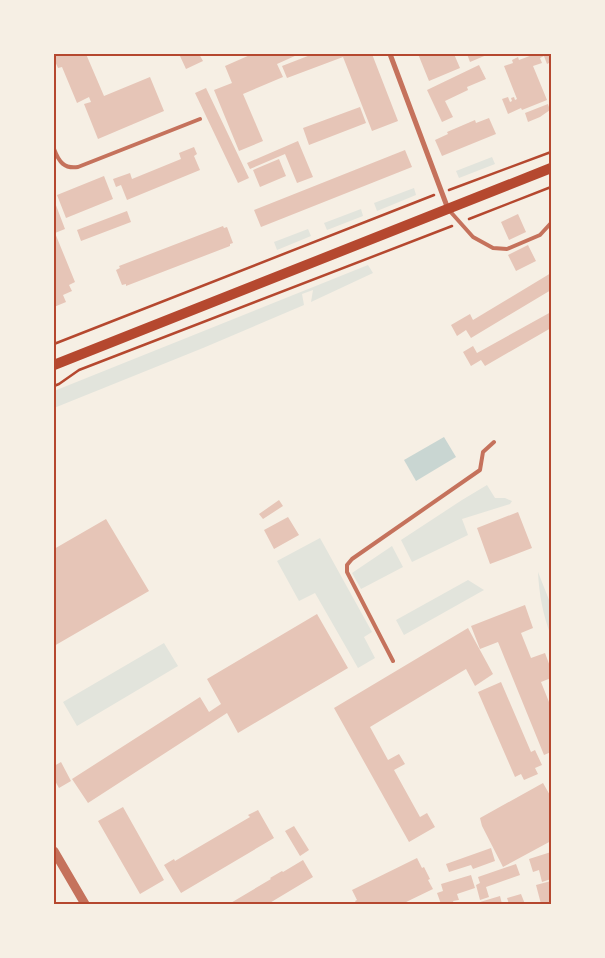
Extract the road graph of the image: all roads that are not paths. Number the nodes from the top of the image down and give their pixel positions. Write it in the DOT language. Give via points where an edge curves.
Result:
graph roads {
  1 [pos="390,54"];
  2 [pos="200,119"];
  3 [pos="54,149"];
  4 [pos="551,168"];
  5 [pos="448,209"];
  6 [pos="551,223"];
  7 [pos="54,365"];
  8 [pos="494,442"];
  9 [pos="393,660"];
  10 [pos="54,850"];
  11 [pos="85,904"];
  1 -- 5 [label="street"];
  2 -- 3 [label="lane" via="78,167 63,165"];
  4 -- 5 [label="main road"];
  5 -- 6 [label="lane" via="474,237 493,248 507,249 540,235"];
  5 -- 7 [label="main road"];
  8 -- 9 [label="lane" via="483,452 480,470 347,565 347,572"];
  10 -- 11 [label="street"];
}
